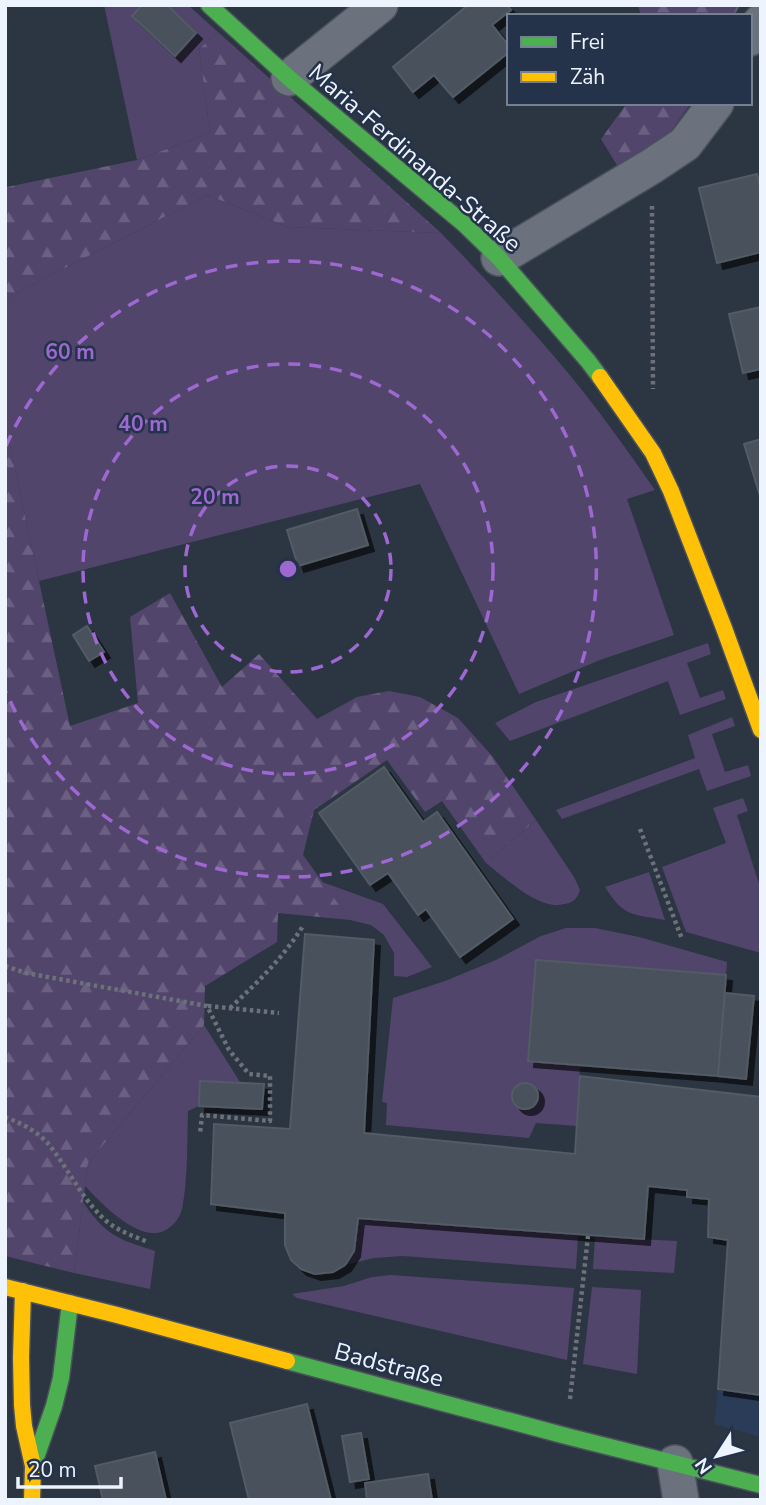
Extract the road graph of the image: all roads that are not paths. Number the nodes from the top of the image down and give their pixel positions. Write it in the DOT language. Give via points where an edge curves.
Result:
graph roads {
  1 [pos="209,5"];
  2 [pos="380,5"];
  3 [pos="289,78"];
  4 [pos="714,105"];
  5 [pos="499,258"];
  6 [pos="761,730"];
  7 [pos="5,1287"];
  8 [pos="23,1291"];
  9 [pos="70,1303"];
  10 [pos="14,1459"];
  11 [pos="675,1463"];
  12 [pos="33,1466"];
  13 [pos="761,1485"];
  14 [pos="32,1500"];
  15 [pos="681,1500"];
  1 -- 3 [label="street, Maria-Ferdinanda-Straße"];
  2 -- 3 [label="street"];
  3 -- 5 [label="street, Maria-Ferdinanda-Straße"];
  4 -- 5 [label="street" via="685,144"];
  5 -- 6 [label="street, Maria-Ferdinanda-Straße" via="588,361 653,453"];
  7 -- 8 [label="street, Badstraße"];
  8 -- 9 [label="street, Badstraße"];
  8 -- 12 [label="street" via="22,1405"];
  9 -- 11 [label="street, Badstraße"];
  9 -- 12 [label="street" via="61,1378"];
  10 -- 12 [label="street"];
  11 -- 13 [label="street, Badstraße"];
  11 -- 15 [label="street"];
  12 -- 14 [label="street"];
}
